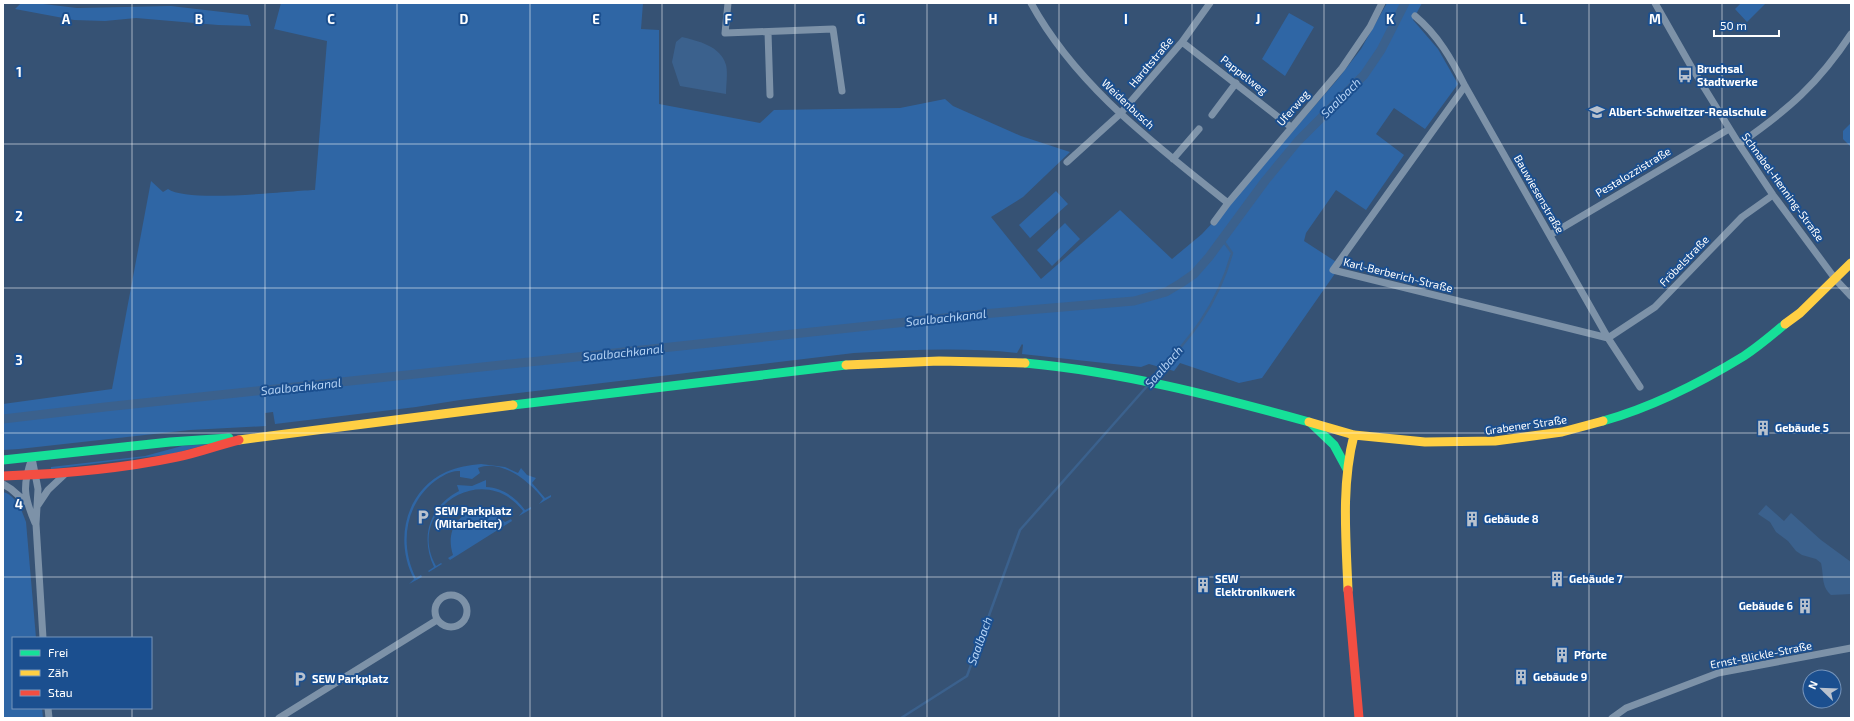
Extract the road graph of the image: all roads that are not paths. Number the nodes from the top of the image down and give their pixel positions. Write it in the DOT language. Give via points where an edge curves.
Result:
graph roads {
  1 [pos="728,3"];
  2 [pos="1031,3"];
  3 [pos="1210,3"];
  4 [pos="1382,3"];
  5 [pos="1655,3"];
  6 [pos="1415,16"];
  7 [pos="768,32"];
  8 [pos="1851,34"];
  9 [pos="1182,42"];
  10 [pos="1236,83"];
  11 [pos="1465,86"];
  12 [pos="842,91"];
  13 [pos="770,95"];
  14 [pos="1120,114"];
  15 [pos="1212,115"];
  16 [pos="1291,127"];
  17 [pos="1729,128"];
  18 [pos="1199,129"];
  19 [pos="1739,144"];
  20 [pos="1174,159"];
  21 [pos="1067,162"];
  22 [pos="1773,194"];
  23 [pos="1228,203"];
  24 [pos="1214,222"];
  25 [pos="1550,235"];
  26 [pos="1851,263"];
  27 [pos="1836,280"];
  28 [pos="1851,296"];
  29 [pos="1608,338"];
  30 [pos="1640,387"];
  31 [pos="1311,423"];
  32 [pos="1354,435"];
  33 [pos="248,438"];
  34 [pos="32,458"];
  35 [pos="3,460"];
  36 [pos="1347,469"];
  37 [pos="68,472"];
  38 [pos="26,475"];
  39 [pos="36,475"];
  40 [pos="3,476"];
  41 [pos="3,484"];
  42 [pos="26,502"];
  43 [pos="38,505"];
  44 [pos="36,524"];
  45 [pos="437,620"];
  46 [pos="43,637"];
  47 [pos="1851,648"];
  48 [pos="279,718"];
  49 [pos="1359,718"];
  50 [pos="1612,718"];
  1 -- 7 [label="street" via="726,33"];
  2 -- 14 [label="street, Weidenbusch" via="1077,70"];
  3 -- 9 [label="street, Hardtstraße"];
  4 -- 16 [label="street, Uferweg" via="1355,51"];
  5 -- 17 [label="street, Schnabel-Henning-Straße"];
  6 -- 11 [label="street, Bauwiesenstraße" via="1436,37"];
  7 -- 12 [label="street" via="833,29"];
  7 -- 13 [label="street"];
  8 -- 19 [label="street" via="1816,81 1799,98"];
  9 -- 10 [label="street, Pappelweg"];
  9 -- 14 [label="street, Hardtstraße"];
  10 -- 15 [label="street"];
  10 -- 16 [label="street, Pappelweg"];
  11 -- 25 [label="street, Bauwiesenstraße"];
  11 -- 29 [label="street, Karl-Berberich-Straße" via="1333,270"];
  14 -- 20 [label="street, Weidenbusch"];
  14 -- 21 [label="street, Hardtstraße"];
  16 -- 23 [label="street, Uferweg"];
  17 -- 19 [label="street, Schnabel-Henning-Straße"];
  17 -- 25 [label="street, Pestalozzistraße"];
  18 -- 20 [label="street"];
  19 -- 22 [label="street, Schnabel-Henning-Straße"];
  20 -- 23 [label="street, Weidenbusch"];
  22 -- 27 [label="street, Schnabel-Henning-Straße"];
  22 -- 29 [label="street, Fröbelstraße" via="1742,217 1655,307"];
  23 -- 24 [label="street, Uferweg"];
  25 -- 29 [label="street, Bauwiesenstraße"];
  26 -- 27 [label="main road, Grabener Straße"];
  27 -- 28 [label="street, Schnabel-Henning-Straße"];
  27 -- 32 [label="main road, Grabener Straße" via="1746,356 1699,384 1651,406 1599,424 1554,435 1474,444 1402,442"];
  29 -- 30 [label="street, Bauwiesenstraße"];
  31 -- 32 [label="main road, Grabener Straße"];
  31 -- 33 [label="main road, Grabener Straße" via="1159,383 1045,365 945,360 832,366"];
  31 -- 36 [label="main road" via="1334,445"];
  32 -- 36 [label="main road"];
  33 -- 34 [label="main road" via="193,440"];
  33 -- 37 [label="main road" via="189,455"];
  34 -- 35 [label="main road"];
  34 -- 38 [label="street"];
  34 -- 39 [label="street"];
  36 -- 49 [label="main road" via="1346,540"];
  37 -- 39 [label="main road"];
  37 -- 43 [label="street" via="48,490"];
  38 -- 39 [label="main road"];
  38 -- 40 [label="main road"];
  38 -- 42 [label="street"];
  39 -- 43 [label="street"];
  41 -- 42 [label="street"];
  42 -- 44 [label="street"];
  43 -- 44 [label="street"];
  44 -- 46 [label="street"];
  45 -- 45 [label="street" via="445,626 460,625 467,611 464,602 455,596 444,597 435,610"];
  45 -- 48 [label="street"];
  47 -- 50 [label="street, Ernst-Blickle-Straße" via="1718,673 1626,708"];
}
